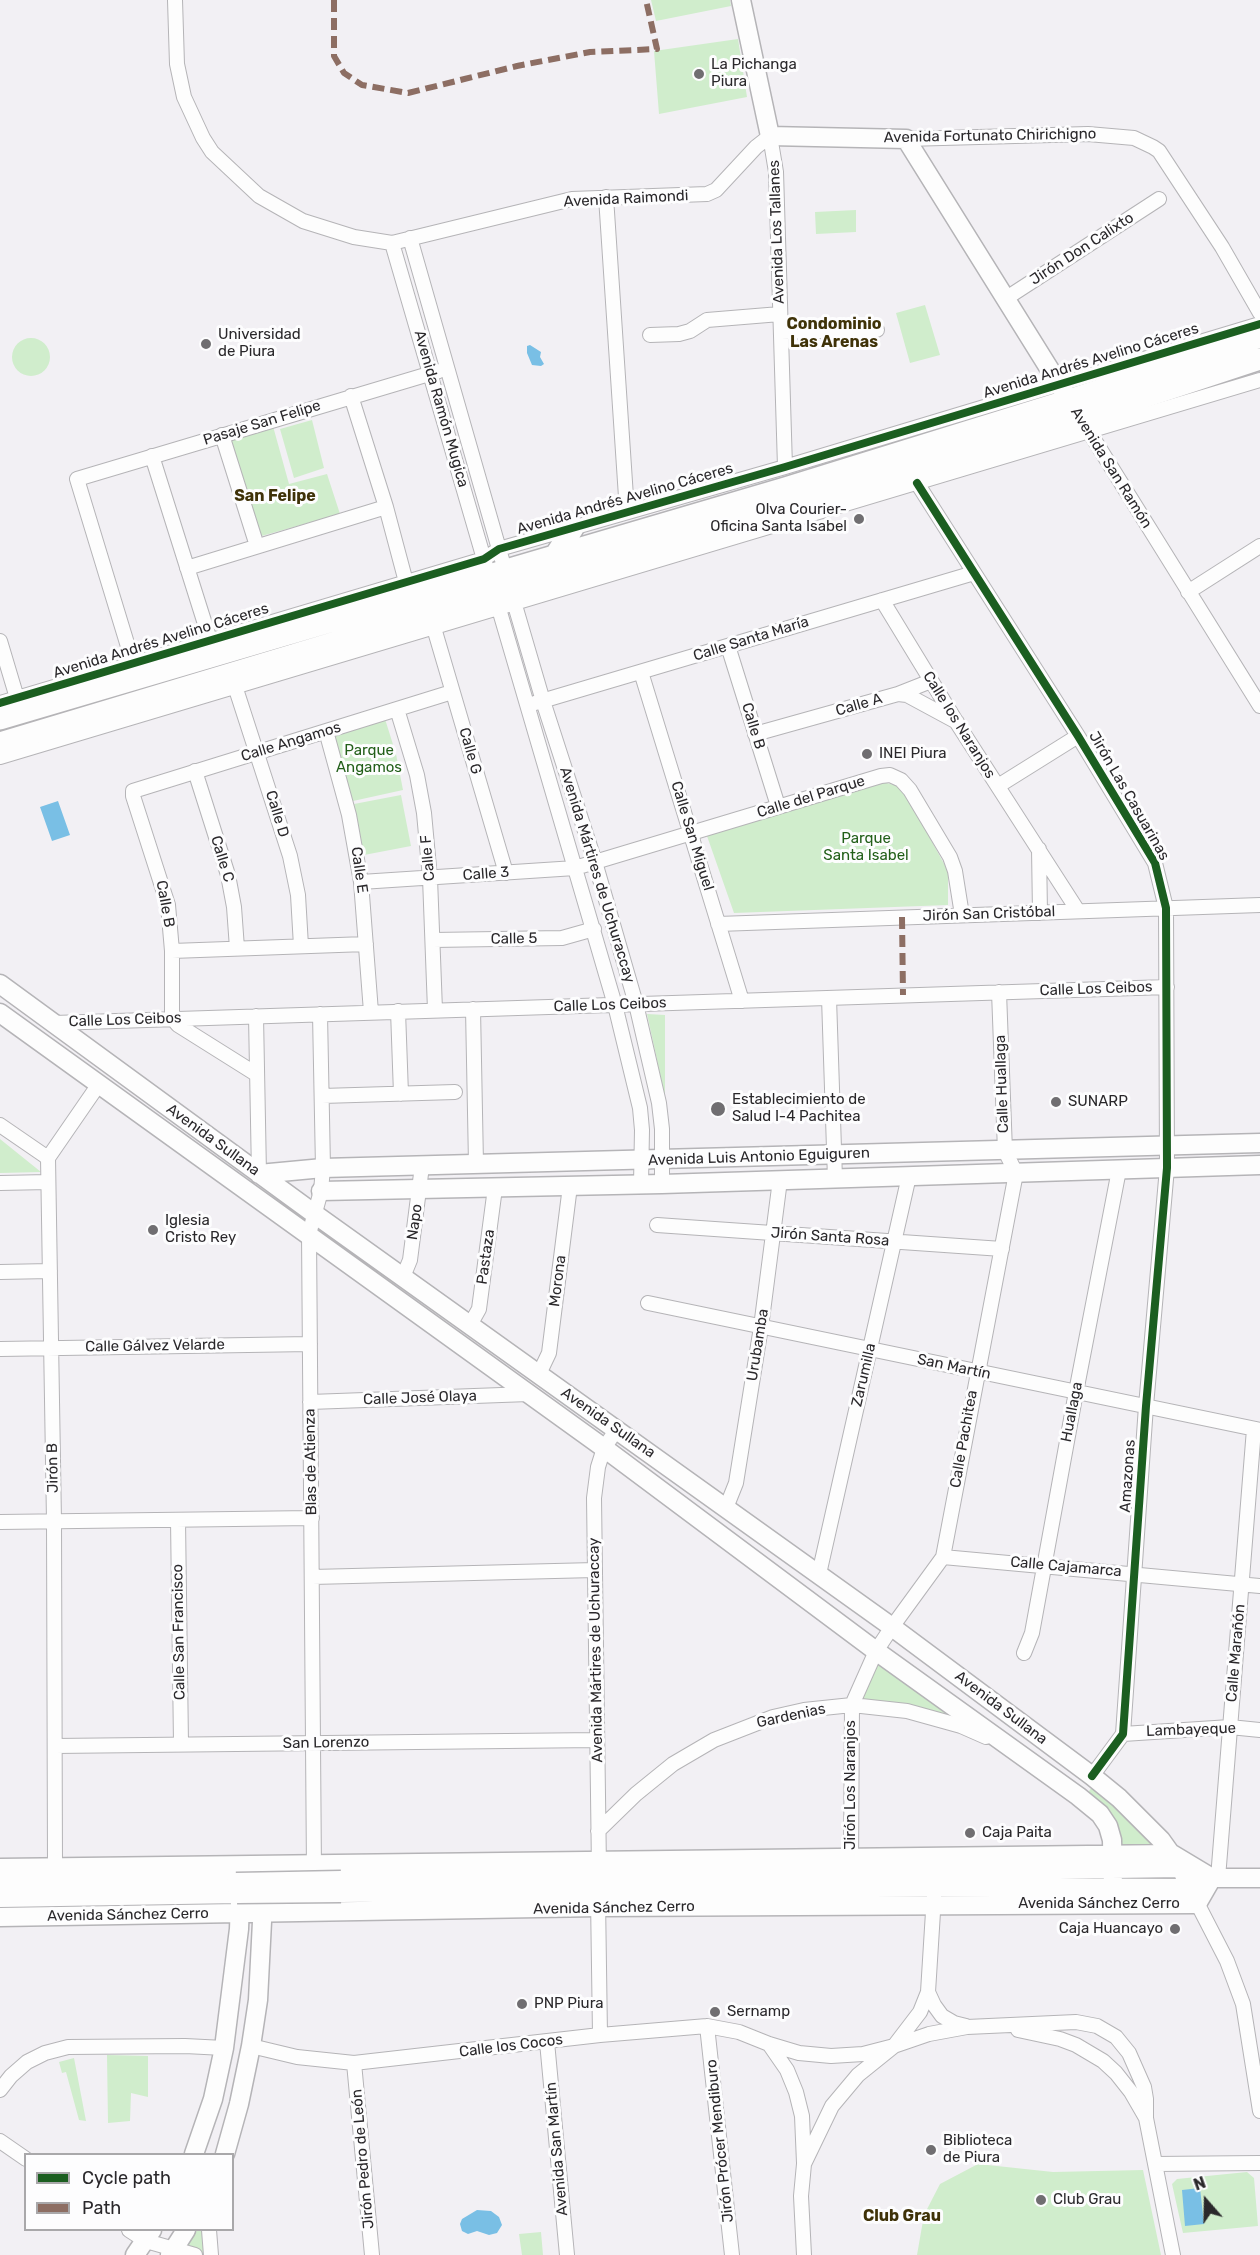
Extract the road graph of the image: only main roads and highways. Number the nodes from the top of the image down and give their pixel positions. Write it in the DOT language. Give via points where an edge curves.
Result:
graph roads {
  1 [pos="741,0"];
  2 [pos="770,136"];
  3 [pos="906,138"];
  4 [pos="1260,337"];
  5 [pos="1260,359"];
  6 [pos="1064,392"];
  7 [pos="1085,425"];
  8 [pos="573,528"];
  9 [pos="555,556"];
  10 [pos="500,586"];
  11 [pos="0,719"];
  12 [pos="0,743"];
  13 [pos="0,984"];
  14 [pos="0,1013"];
  15 [pos="54,1023"];
  16 [pos="37,1040"];
  17 [pos="1260,1143"];
  18 [pos="1260,1165"];
  19 [pos="259,1174"];
  20 [pos="321,1191"];
  21 [pos="1176,1861"];
  22 [pos="1112,1862"];
  23 [pos="264,1865"];
  24 [pos="0,1868"];
  25 [pos="851,1873"];
  26 [pos="1215,1878"];
  27 [pos="1260,1878"];
  28 [pos="238,1880"];
  29 [pos="599,1884"];
  30 [pos="0,1885"];
  31 [pos="1113,1888"];
  32 [pos="933,1896"];
  33 [pos="1194,1896"];
  34 [pos="0,1898"];
  35 [pos="240,1912"];
  36 [pos="263,1912"];
  37 [pos="0,1917"];
  38 [pos="194,2153"];
  39 [pos="225,2153"];
  40 [pos="185,2231"];
  41 [pos="173,2251"];
  1 -- 2 [label="main road, Avenida Los Tallanes"];
  2 -- 3 [label="main road, Avenida Fortunato Chirichigno"];
  3 -- 6 [label="main road, Avenida San Ramón"];
  4 -- 6 [label="highway, Avenida Andrés Avelino Cáceres"];
  5 -- 7 [label="highway, Avenida Andrés Avelino Cáceres"];
  6 -- 7 [label="main road, Avenida San Ramón"];
  6 -- 9 [label="highway, Avenida Andrés Avelino Cáceres" via="785,488"];
  7 -- 10 [label="highway, Avenida Andrés Avelino Cáceres"];
  8 -- 9 [label="highway"];
  9 -- 10 [label="highway, Avenida Andrés Avelino Cáceres"];
  10 -- 11 [label="highway, Avenida Andrés Avelino Cáceres"];
  10 -- 12 [label="highway, Avenida Andrés Avelino Cáceres"];
  13 -- 15 [label="main road, Avenida Sullana"];
  14 -- 16 [label="main road, Avenida Sullana"];
  15 -- 16 [label="main road, Calle Los Ceibos"];
  15 -- 19 [label="main road, Avenida Sullana"];
  16 -- 22 [label="main road, Avenida Sullana" via="530,1394 1100,1814 1112,1840"];
  17 -- 19 [label="main road, Avenida Luis Antonio Eguiguren" via="323,1168"];
  18 -- 20 [label="main road, Avenida Luis Antonio Eguiguren"];
  19 -- 21 [label="main road, Avenida Sullana" via="819,1574 1092,1776 1133,1811"];
  21 -- 22 [label="main road, Avenida Sánchez Cerro"];
  21 -- 26 [label="main road, Avenida Sánchez Cerro"];
  21 -- 33 [label="main road, Avenida Sullana"];
  22 -- 25 [label="main road, Avenida Sánchez Cerro" via="884,1865"];
  22 -- 31 [label="main road, Avenida Sullana"];
  23 -- 28 [label="main road, Avenida Sánchez Cerro"];
  23 -- 29 [label="main road, Avenida Sánchez Cerro" via="314,1864"];
  23 -- 36 [label="main road"];
  24 -- 28 [label="main road, Avenida Sánchez Cerro" via="55,1867"];
  25 -- 29 [label="main road, Avenida Sánchez Cerro"];
  25 -- 29 [label="main road, Avenida Sánchez Cerro"];
  25 -- 32 [label="main road, Avenida Sánchez Cerro"];
  26 -- 27 [label="main road, Avenida Sánchez Cerro"];
  26 -- 33 [label="main road, Avenida Sánchez Cerro"];
  28 -- 29 [label="main road, Avenida Sánchez Cerro, bridge" via="341,1887"];
  28 -- 30 [label="main road, Avenida Sánchez Cerro"];
  28 -- 34 [label="main road, Avenida Sánchez Cerro"];
  28 -- 35 [label="main road"];
  29 -- 32 [label="main road, Avenida Sánchez Cerro"];
  29 -- 36 [label="main road, Avenida Sánchez Cerro" via="314,1912"];
  31 -- 32 [label="main road, Avenida Sánchez Cerro"];
  31 -- 33 [label="main road, Avenida Sánchez Cerro"];
  32 -- 33 [label="main road, Avenida Sánchez Cerro"];
  35 -- 36 [label="main road, Avenida Sánchez Cerro"];
  35 -- 37 [label="main road, Avenida Sánchez Cerro"];
  35 -- 38 [label="main road" via="224,2048 213,2099"];
  36 -- 39 [label="main road" via="251,2046"];
  40 -- 41 [label="main road"];
}
